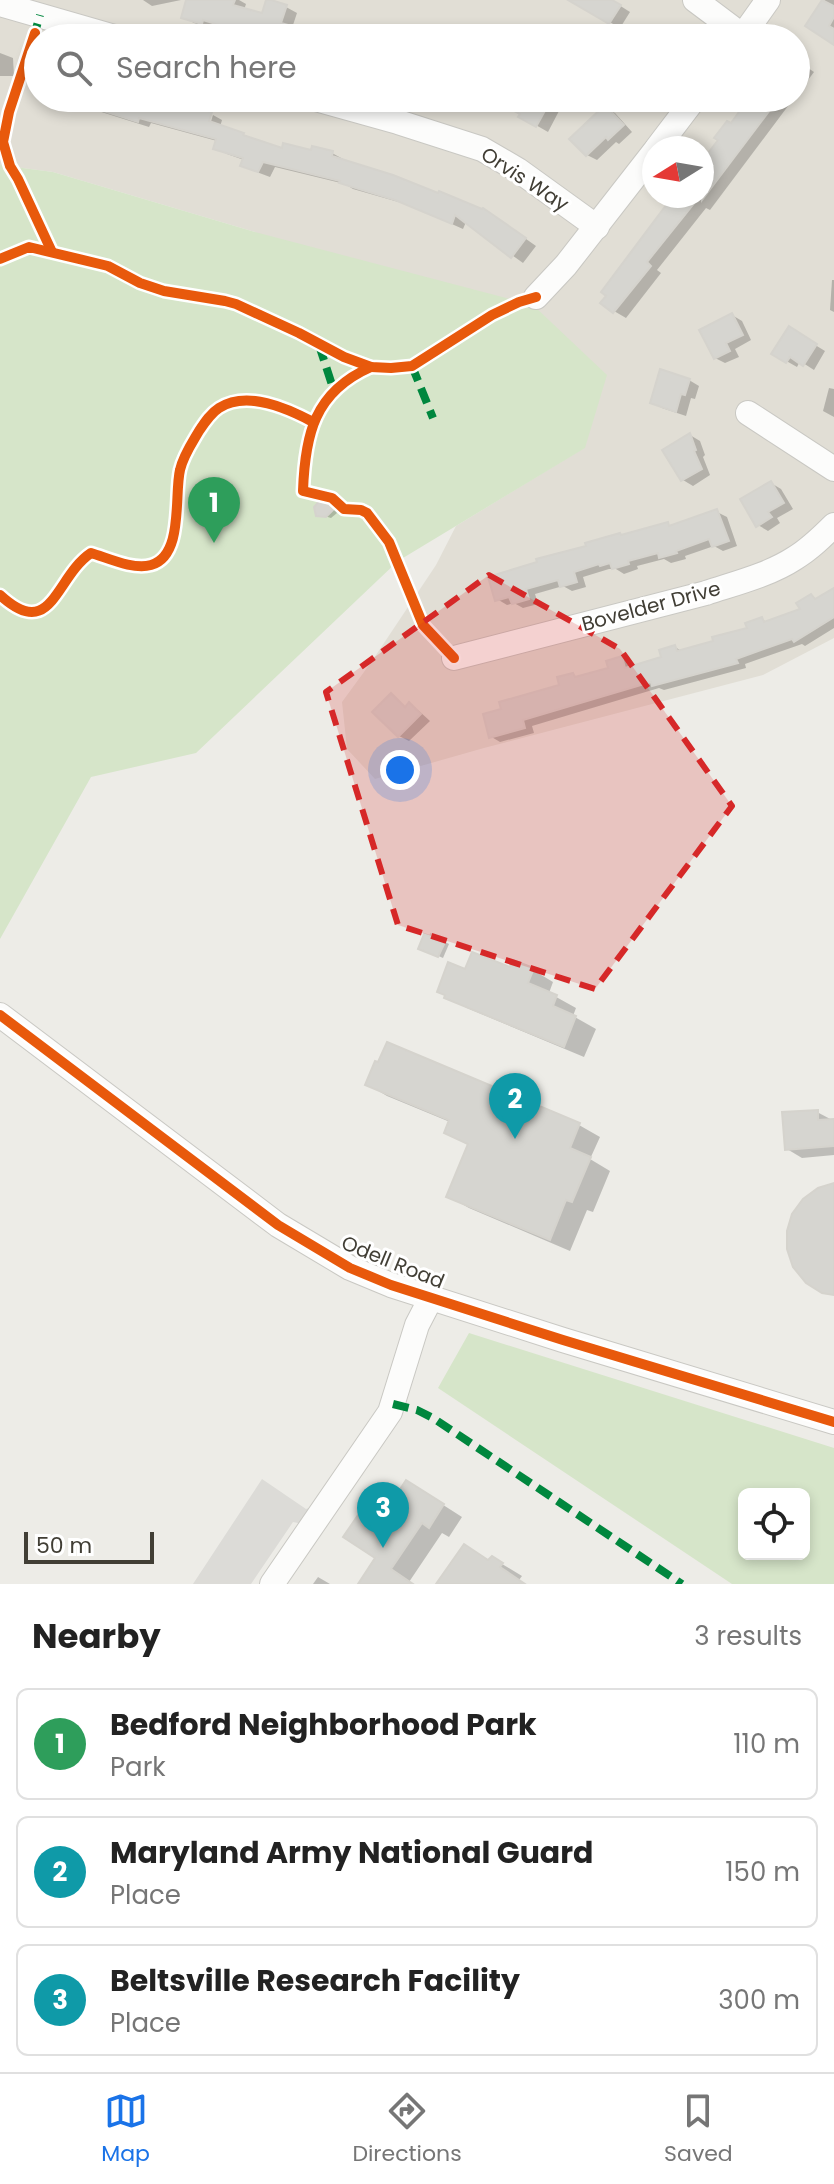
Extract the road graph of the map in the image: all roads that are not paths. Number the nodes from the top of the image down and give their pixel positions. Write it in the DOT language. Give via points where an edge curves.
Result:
graph roads {
  1 [pos="695,0"];
  2 [pos="768,0"];
  3 [pos="0,4"];
  4 [pos="75,11"];
  5 [pos="96,24"];
  6 [pos="725,24"];
  7 [pos="751,24"];
  8 [pos="362,112"];
  9 [pos="684,112"];
  10 [pos="666,136"];
  11 [pos="642,168"];
  12 [pos="597,227"];
  13 [pos="536,297"];
  14 [pos="748,413"];
  15 [pos="834,469"];
  16 [pos="834,525"];
  17 [pos="454,658"];
  18 [pos="0,1015"];
  19 [pos="431,1298"];
  20 [pos="834,1422"];
  21 [pos="272,1584"];
  1 -- 6 [label="street"];
  2 -- 7 [label="street"];
  3 -- 4 [label="street"];
  4 -- 5 [label="street"];
  8 -- 12 [label="street, Orvis Way" via="482,149"];
  9 -- 10 [label="street"];
  11 -- 12 [label="street"];
  12 -- 13 [label="street"];
  14 -- 15 [label="street"];
  16 -- 17 [label="street, Bovelder Drive" via="793,560 741,582"];
  18 -- 19 [label="street, Odell Road" via="278,1225 350,1268"];
  19 -- 20 [label="street, Odell Road"];
  19 -- 21 [label="street" via="417,1325 390,1412"];
}
